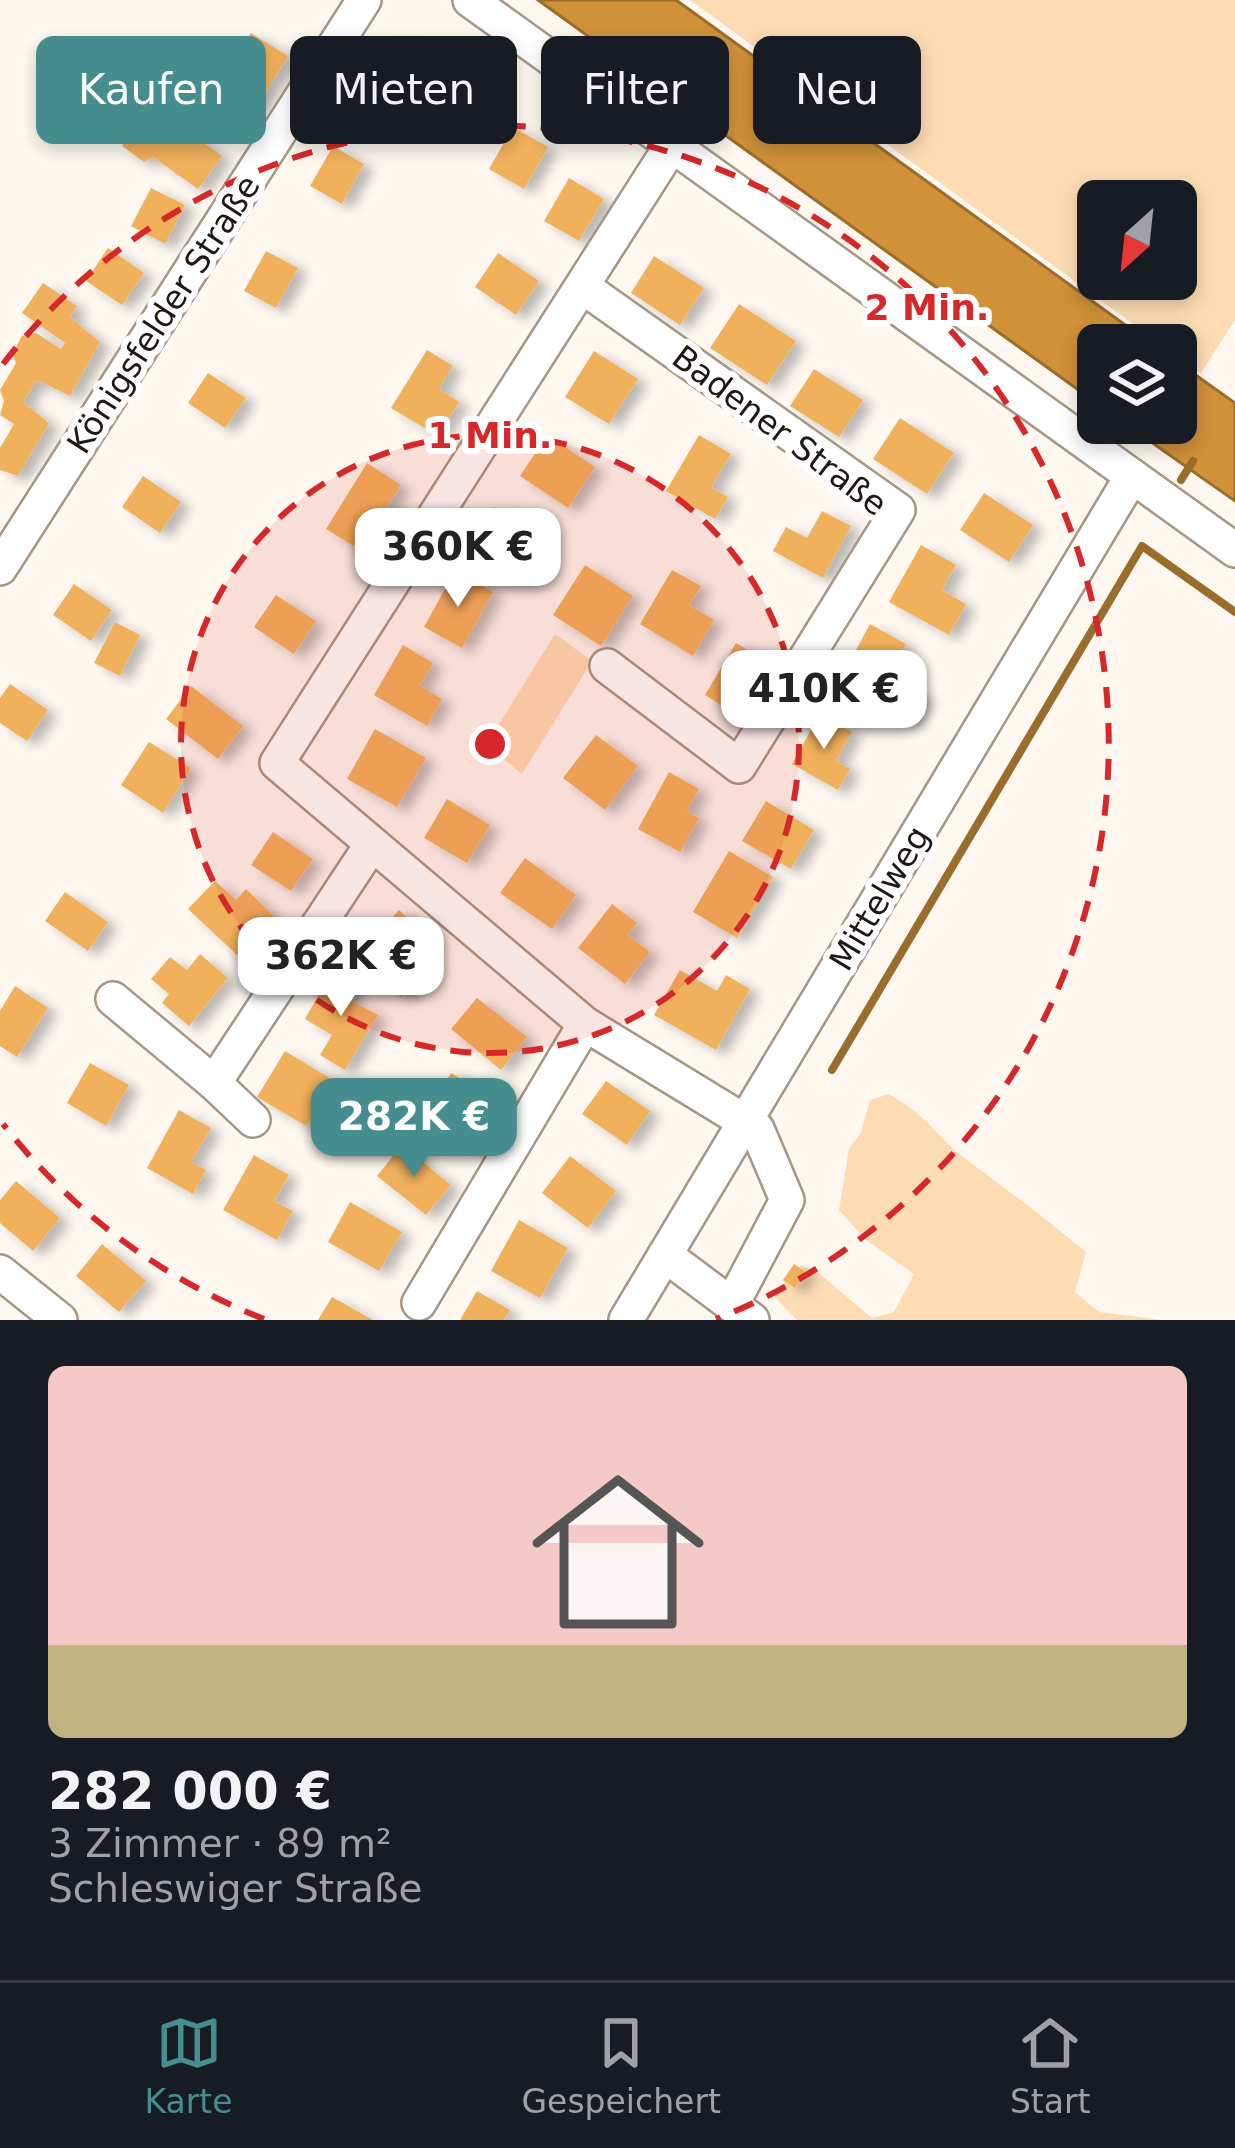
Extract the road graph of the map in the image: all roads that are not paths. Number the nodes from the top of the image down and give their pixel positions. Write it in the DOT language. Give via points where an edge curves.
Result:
graph roads {
  1 [pos="364,0"];
  2 [pos="470,0"];
  3 [pos="672,146"];
  4 [pos="583,287"];
  5 [pos="1132,476"];
  6 [pos="1235,550"];
  7 [pos="0,568"];
  8 [pos="607,666"];
  9 [pos="372,844"];
  10 [pos="113,999"];
  11 [pos="585,1024"];
  12 [pos="214,1083"];
  13 [pos="253,1120"];
  14 [pos="746,1122"];
  15 [pos="665,1255"];
  16 [pos="0,1272"];
  17 [pos="419,1303"];
  18 [pos="742,1312"];
  19 [pos="60,1320"];
  20 [pos="626,1320"];
  1 -- 7 [label="street, Königsfelder Straße"];
  2 -- 3 [label="street"];
  3 -- 4 [label="street"];
  3 -- 5 [label="street"];
  4 -- 8 [label="street, Badener Straße" via="898,510 739,766"];
  4 -- 9 [label="street" via="277,763"];
  5 -- 6 [label="street"];
  5 -- 14 [label="street, Mittelweg"];
  9 -- 11 [label="street"];
  9 -- 12 [label="street"];
  10 -- 12 [label="street"];
  11 -- 14 [label="street"];
  11 -- 17 [label="street"];
  12 -- 13 [label="street"];
  14 -- 15 [label="street, Mittelweg"];
  14 -- 18 [label="street" via="757,1129 787,1200"];
  15 -- 18 [label="street"];
  15 -- 20 [label="street, Mittelweg"];
  16 -- 19 [label="street"];
}
